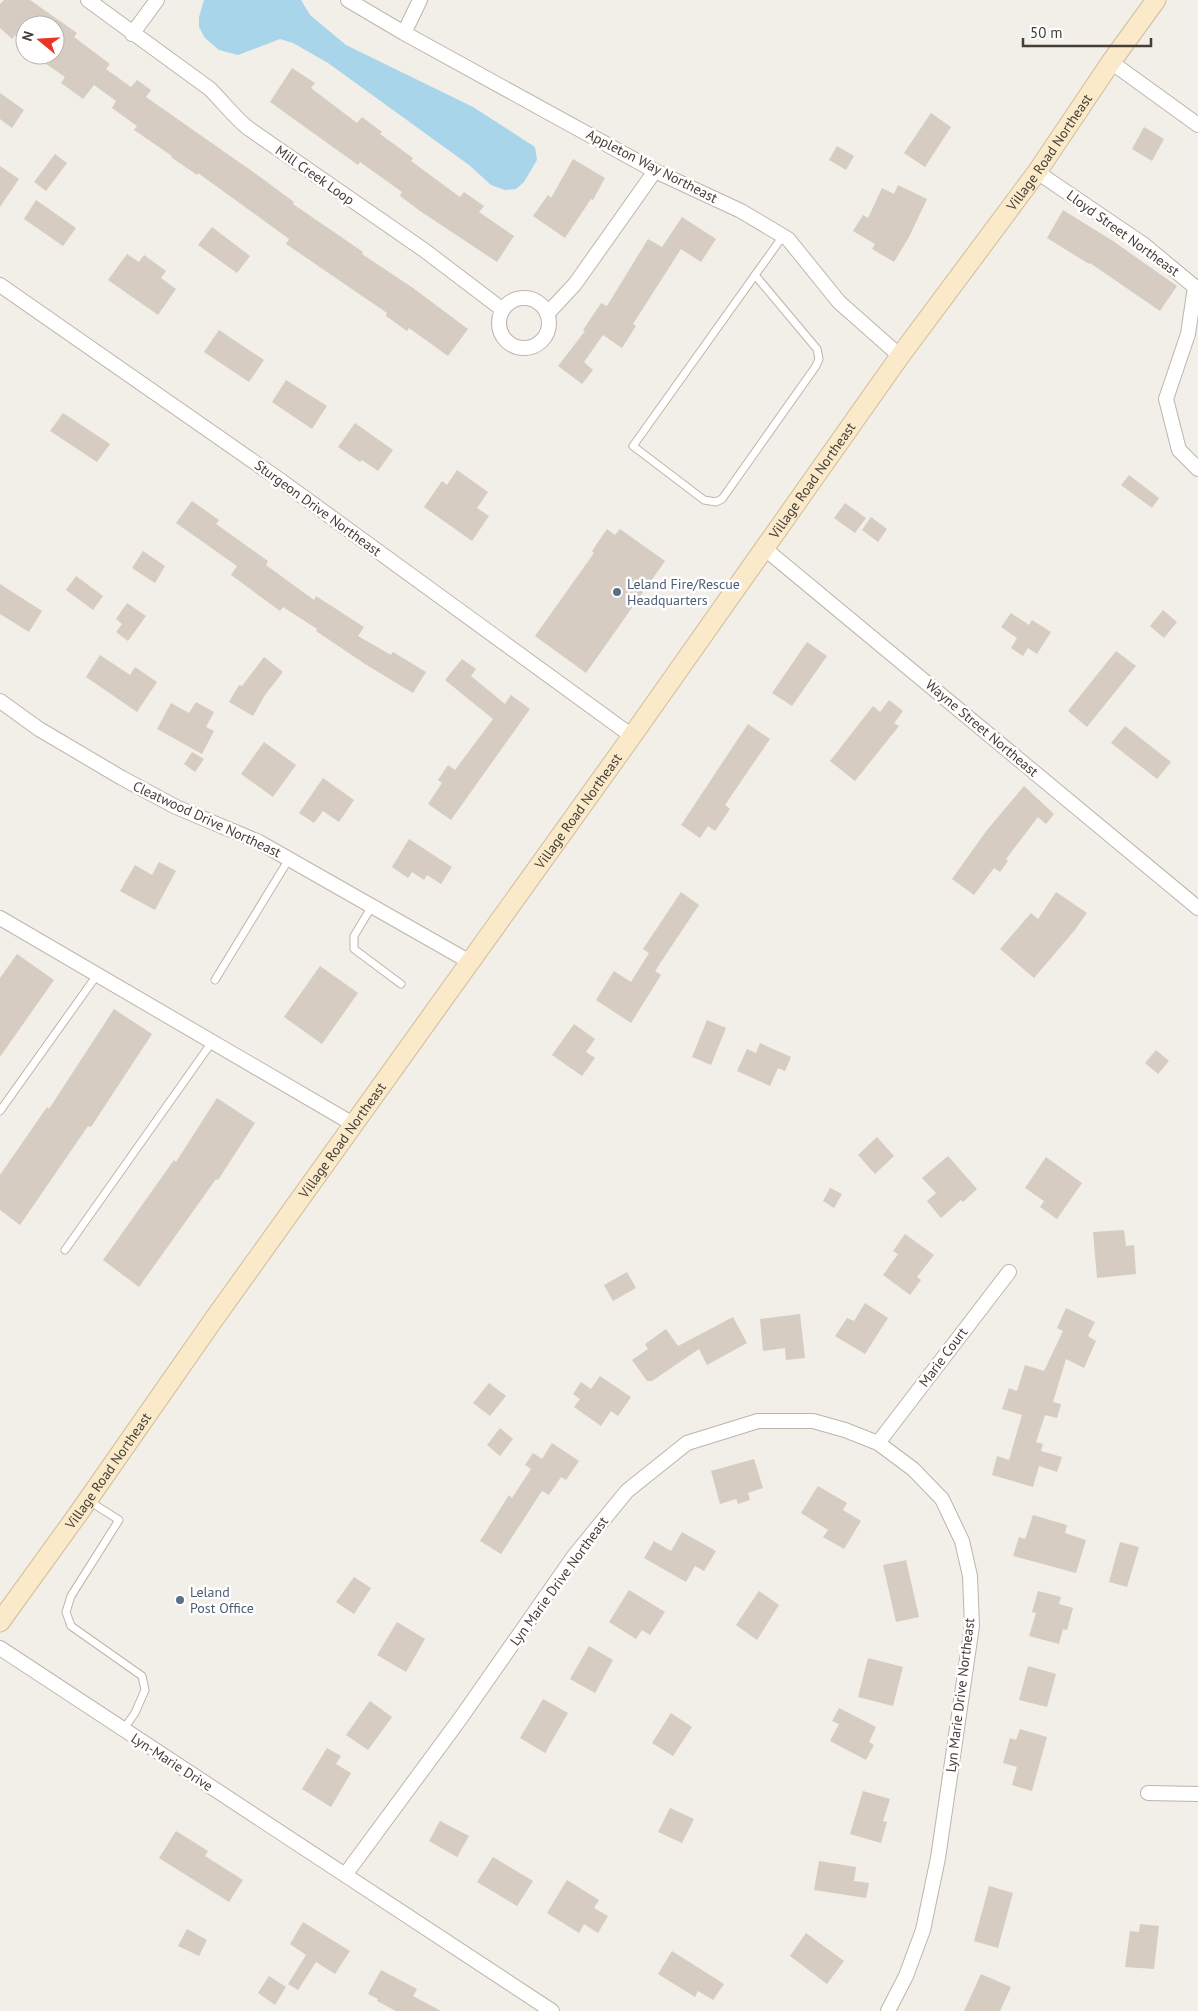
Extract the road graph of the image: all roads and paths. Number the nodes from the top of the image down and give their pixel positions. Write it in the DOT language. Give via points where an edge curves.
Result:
graph roads {
  1 [pos="88,0"];
  2 [pos="157,0"];
  3 [pos="348,0"];
  4 [pos="420,0"];
  5 [pos="1156,0"];
  6 [pos="404,33"];
  7 [pos="132,34"];
  8 [pos="1111,62"];
  9 [pos="1198,125"];
  10 [pos="655,171"];
  11 [pos="1037,172"];
  12 [pos="783,236"];
  13 [pos="755,276"];
  14 [pos="0,285"];
  15 [pos="503,310"];
  16 [pos="547,314"];
  17 [pos="900,356"];
  18 [pos="1198,469"];
  19 [pos="765,549"];
  20 [pos="0,701"];
  21 [pos="632,736"];
  22 [pos="289,858"];
  23 [pos="372,906"];
  24 [pos="1198,908"];
  25 [pos="0,918"];
  26 [pos="470,962"];
  27 [pos="96,975"];
  28 [pos="215,980"];
  29 [pos="401,984"];
  30 [pos="212,1042"];
  31 [pos="0,1112"];
  32 [pos="354,1124"];
  33 [pos="65,1250"];
  34 [pos="1008,1272"];
  35 [pos="878,1443"];
  36 [pos="88,1500"];
  37 [pos="0,1622"];
  38 [pos="0,1648"];
  39 [pos="123,1730"];
  40 [pos="1148,1793"];
  41 [pos="1198,1794"];
  42 [pos="345,1875"];
  43 [pos="552,2011"];
  44 [pos="888,2011"];
  1 -- 7 [label="street, Mill Creek Loop"];
  2 -- 7 [label="street"];
  3 -- 6 [label="street"];
  4 -- 6 [label="street"];
  5 -- 8 [label="main road, Village Road Northeast"];
  6 -- 10 [label="street, Appleton Way Northeast"];
  7 -- 15 [label="street, Mill Creek Loop" via="210,89 248,128 424,250"];
  8 -- 9 [label="street"];
  8 -- 11 [label="main road, Village Road Northeast"];
  10 -- 12 [label="street, Appleton Way Northeast" via="741,211"];
  10 -- 16 [label="street" via="575,284"];
  11 -- 17 [label="main road, Village Road Northeast"];
  11 -- 18 [label="street, Lloyd Street Northeast" via="1143,244 1195,287 1188,334 1166,399 1179,450"];
  12 -- 13 [label="lane"];
  12 -- 17 [label="street, Appleton Way Northeast" via="839,302"];
  13 -- 13 [label="lane" via="817,349 818,359 722,499 716,502 704,500 633,446"];
  14 -- 21 [label="street, Sturgeon Drive Northeast" via="280,480"];
  15 -- 16 [label="street" via="520,298 538,302"];
  15 -- 16 [label="street" via="499,326 502,334 508,342 523,348 532,347 546,334"];
  17 -- 19 [label="main road, Village Road Northeast"];
  19 -- 21 [label="main road, Village Road Northeast"];
  19 -- 24 [label="street, Wayne Street Northeast"];
  20 -- 22 [label="street, Cleatwood Drive Northeast" via="39,729 122,778 176,807"];
  21 -- 26 [label="main road, Village Road Northeast"];
  22 -- 23 [label="street, Cleatwood Drive Northeast"];
  22 -- 28 [label="lane"];
  23 -- 26 [label="street, Cleatwood Drive Northeast"];
  23 -- 29 [label="lane" via="354,936 354,949"];
  25 -- 27 [label="street"];
  26 -- 32 [label="main road, Village Road Northeast"];
  27 -- 30 [label="street"];
  27 -- 31 [label="lane"];
  30 -- 32 [label="street"];
  30 -- 33 [label="lane"];
  32 -- 36 [label="main road, Village Road Northeast"];
  34 -- 35 [label="street, Marie Court"];
  35 -- 42 [label="street, Lyn Marie Drive Northeast" via="813,1421 758,1421 687,1444 655,1466 627,1491 574,1556"];
  35 -- 44 [label="street, Lyn Marie Drive Northeast" via="912,1469 942,1499 962,1541 970,1576 972,1626 938,1858 923,1930 906,1976"];
  36 -- 37 [label="main road, Village Road Northeast"];
  36 -- 39 [label="lane" via="119,1520 71,1596 66,1612 71,1626 142,1676 145,1690"];
  38 -- 39 [label="street, Lyn-Marie Drive"];
  39 -- 42 [label="street, Lyn-Marie Drive"];
  40 -- 41 [label="street"];
  42 -- 43 [label="street"];
}
